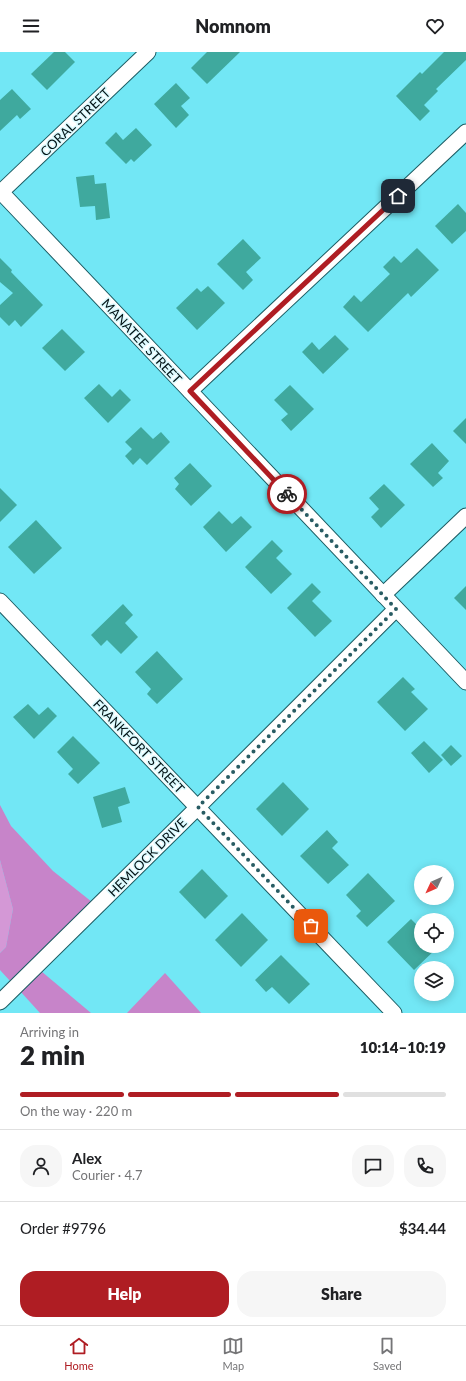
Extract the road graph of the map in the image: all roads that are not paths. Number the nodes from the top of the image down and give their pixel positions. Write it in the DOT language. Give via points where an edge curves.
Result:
graph roads {
  1 [pos="148,52"];
  2 [pos="466,132"];
  3 [pos="0,192"];
  4 [pos="190,391"];
  5 [pos="466,516"];
  6 [pos="383,596"];
  7 [pos="0,601"];
  8 [pos="396,609"];
  9 [pos="466,682"];
  10 [pos="198,807"];
  11 [pos="0,1002"];
  12 [pos="0,1009"];
  13 [pos="4,1013"];
  14 [pos="394,1013"];
  1 -- 3 [label="street, CORAL STREET"];
  2 -- 4 [label="street"];
  3 -- 4 [label="street, MANATEE STREET"];
  4 -- 6 [label="street, MANATEE STREET"];
  5 -- 6 [label="street"];
  6 -- 8 [label="street, MANATEE STREET"];
  7 -- 10 [label="street, FRANKFORT STREET"];
  8 -- 9 [label="street, MANATEE STREET"];
  8 -- 10 [label="street, HEMLOCK DRIVE"];
  10 -- 11 [label="street, HEMLOCK DRIVE"];
  10 -- 14 [label="street, FRANKFORT STREET"];
  12 -- 13 [label="street"];
}
